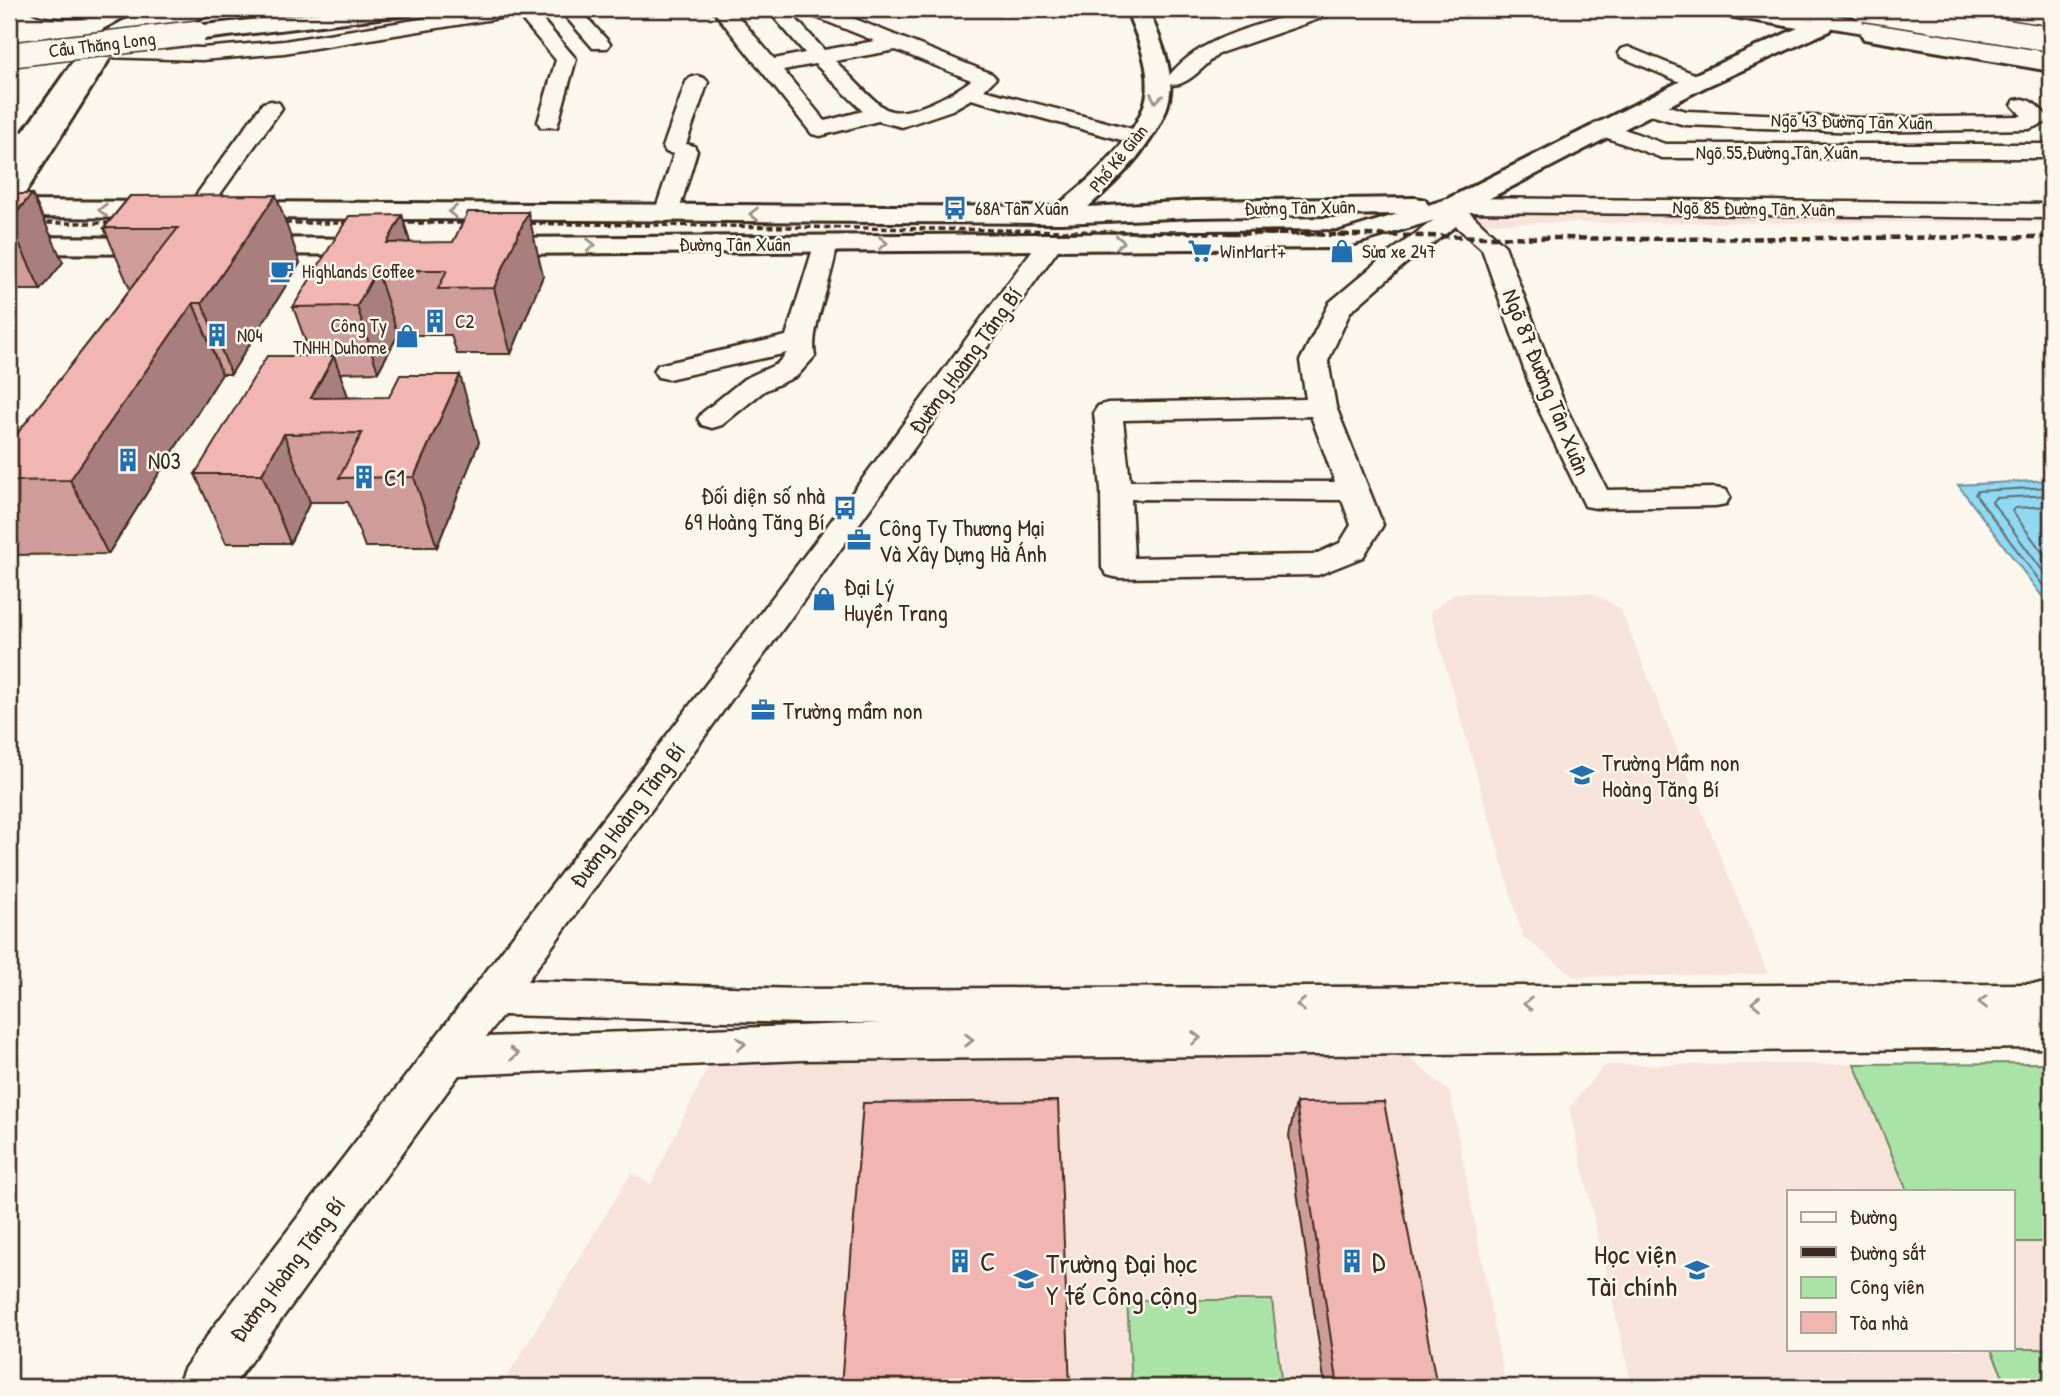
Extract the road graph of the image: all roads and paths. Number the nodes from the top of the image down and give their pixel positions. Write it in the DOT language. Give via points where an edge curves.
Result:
graph roads {
  1 [pos="44,9"];
  2 [pos="98,9"];
  3 [pos="180,9"];
  4 [pos="206,9"];
  5 [pos="331,9"];
  6 [pos="404,9"];
  7 [pos="521,9"];
  8 [pos="569,9"];
  9 [pos="722,9"];
  10 [pos="777,9"];
  11 [pos="813,9"];
  12 [pos="1137,9"];
  13 [pos="1156,9"];
  14 [pos="1329,9"];
  15 [pos="1722,9"];
  16 [pos="1755,9"];
  17 [pos="1769,9"];
  18 [pos="1787,9"];
  19 [pos="1864,9"];
  20 [pos="1873,9"];
  21 [pos="1895,9"];
  22 [pos="1912,9"];
  23 [pos="1821,26"];
  24 [pos="195,33"];
  25 [pos="2048,34"];
  26 [pos="899,43"];
  27 [pos="600,44"];
  28 [pos="1656,44"];
  29 [pos="104,51"];
  30 [pos="1681,53"];
  31 [pos="1628,54"];
  32 [pos="9,55"];
  33 [pos="2051,55"];
  34 [pos="818,57"];
  35 [pos="2051,64"];
  36 [pos="769,66"];
  37 [pos="1168,68"];
  38 [pos="1708,71"];
  39 [pos="697,82"];
  40 [pos="970,92"];
  41 [pos="1648,107"];
  42 [pos="271,108"];
  43 [pos="878,114"];
  44 [pos="549,122"];
  45 [pos="1602,128"];
  46 [pos="1136,137"];
  47 [pos="9,138"];
  48 [pos="33,138"];
  49 [pos="2045,148"];
  50 [pos="2051,170"];
  51 [pos="1137,181"];
  52 [pos="11,191"];
  53 [pos="1314,206"];
  54 [pos="197,209"];
  55 [pos="1195,209"];
  56 [pos="1457,209"];
  57 [pos="2051,211"];
  58 [pos="563,214"];
  59 [pos="666,214"];
  60 [pos="822,214"];
  61 [pos="1060,215"];
  62 [pos="1096,215"];
  63 [pos="1051,242"];
  64 [pos="1330,242"];
  65 [pos="820,244"];
  66 [pos="9,245"];
  67 [pos="453,246"];
  68 [pos="549,246"];
  69 [pos="411,247"];
  70 [pos="798,342"];
  71 [pos="668,371"];
  72 [pos="1322,407"];
  73 [pos="712,419"];
  74 [pos="1115,483"];
  75 [pos="1351,483"];
  76 [pos="1715,497"];
  77 [pos="491,997"];
  78 [pos="2051,1002"];
  79 [pos="2051,1030"];
  80 [pos="446,1057"];
  81 [pos="202,1387"];
  1 -- 2 [label="street"];
  3 -- 48 [label="main road" via="121,29 93,49"];
  4 -- 29 [label="main road" via="138,29"];
  5 -- 24 [label="main road, Cầu Thăng Long"];
  6 -- 24 [label="main road, Cầu Thăng Long"];
  7 -- 29 [label="street" via="284,47 202,54"];
  7 -- 44 [label="street" via="566,59"];
  8 -- 27 [label="street"];
  9 -- 36 [label="street"];
  10 -- 34 [label="street"];
  11 -- 26 [label="street"];
  12 -- 37 [label="main road, Phố Kẻ Giàn"];
  13 -- 37 [label="main road, Phố Kẻ Giàn"];
  14 -- 37 [label="street"];
  15 -- 23 [label="main road"];
  16 -- 33 [label="main road"];
  17 -- 33 [label="main road"];
  18 -- 33 [label="main road"];
  19 -- 25 [label="main road, bridge"];
  20 -- 25 [label="main road"];
  21 -- 25 [label="main road, bridge"];
  22 -- 25 [label="main road"];
  23 -- 35 [label="main road"];
  23 -- 38 [label="main road, Đường Tân Xuân"];
  24 -- 32 [label="main road, Cầu Thăng Long, bridge"];
  26 -- 34 [label="street"];
  26 -- 40 [label="street" via="985,78"];
  28 -- 30 [label="street"];
  29 -- 52 [label="main road"];
  31 -- 38 [label="street"];
  34 -- 36 [label="street"];
  34 -- 43 [label="street"];
  36 -- 43 [label="street" via="820,129"];
  37 -- 46 [label="main road, Phố Kẻ Giàn, one-way" via="1156,104"];
  37 -- 51 [label="main road, Phố Kẻ Giàn" via="1176,106"];
  38 -- 41 [label="main road, Đường Tân Xuân"];
  39 -- 59 [label="street" via="674,147 686,151"];
  40 -- 43 [label="street" via="902,120"];
  40 -- 46 [label="street"];
  41 -- 45 [label="main road, Đường Tân Xuân"];
  41 -- 49 [label="street, Ngõ 43 Đường Tân Xuân" via="1685,118 1860,125 2026,113"];
  42 -- 54 [label="street"];
  45 -- 49 [label="street, Ngõ 55 Đường Tân Xuân" via="1662,151 1956,153"];
  45 -- 56 [label="main road, Đường Tân Xuân"];
  46 -- 61 [label="main road, Phố Kẻ Giàn" via="1096,188"];
  47 -- 48 [label="street"];
  48 -- 52 [label="main road"];
  49 -- 50 [label="street"];
  51 -- 55 [label="main road" via="1166,201"];
  51 -- 62 [label="main road, Phố Kẻ Giàn"];
  54 -- 52 [label="main road, Đường Tân Xuân, one-way" via="71,209"];
  53 -- 55 [label="main road, Đường Tân Xuân"];
  53 -- 56 [label="main road, Đường Tân Xuân"];
  53 -- 64 [label="main road" via="1337,214 1345,223 1344,234"];
  58 -- 54 [label="main road, Đường Tân Xuân, one-way"];
  55 -- 62 [label="main road, Đường Tân Xuân"];
  56 -- 57 [label="street, Ngõ 85 Đường Tân Xuân"];
  56 -- 64 [label="main road, Đường Tân Xuân"];
  56 -- 72 [label="street" via="1339,308 1314,361"];
  56 -- 76 [label="street, Ngõ 87 Đường Tân Xuân" via="1493,246 1551,406 1596,499"];
  58 -- 59 [label="main road, Đường Tân Xuân"];
  58 -- 68 [label="main road"];
  60 -- 59 [label="main road, Đường Tân Xuân, one-way"];
  60 -- 61 [label="main road, Đường Tân Xuân"];
  60 -- 65 [label="main road" via="811,230"];
  61 -- 62 [label="main road, Đường Tân Xuân"];
  63 -- 64 [label="main road, Đường Tân Xuân, one-way"];
  65 -- 63 [label="main road, Đường Tân Xuân, one-way"];
  63 -- 77 [label="street, Đường Hoàng Tăng Bí"];
  68 -- 65 [label="main road, Đường Tân Xuân, one-way"];
  65 -- 70 [label="street" via="822,268"];
  66 -- 69 [label="main road"];
  67 -- 68 [label="main road, Đường Tân Xuân"];
  70 -- 71 [label="street"];
  70 -- 73 [label="street" via="800,356 787,370 754,385"];
  72 -- 74 [label="street" via="1108,412"];
  72 -- 75 [label="street"];
  74 -- 75 [label="street"];
  74 -- 75 [label="street" via="1118,568 1318,565 1352,550 1367,525"];
  78 -- 77 [label="street, one-way" via="855,1006"];
  77 -- 80 [label="street, Đường Hoàng Tăng Bí"];
  80 -- 79 [label="street, one-way" via="802,1042"];
  80 -- 81 [label="street, Đường Hoàng Tăng Bí"];
}
